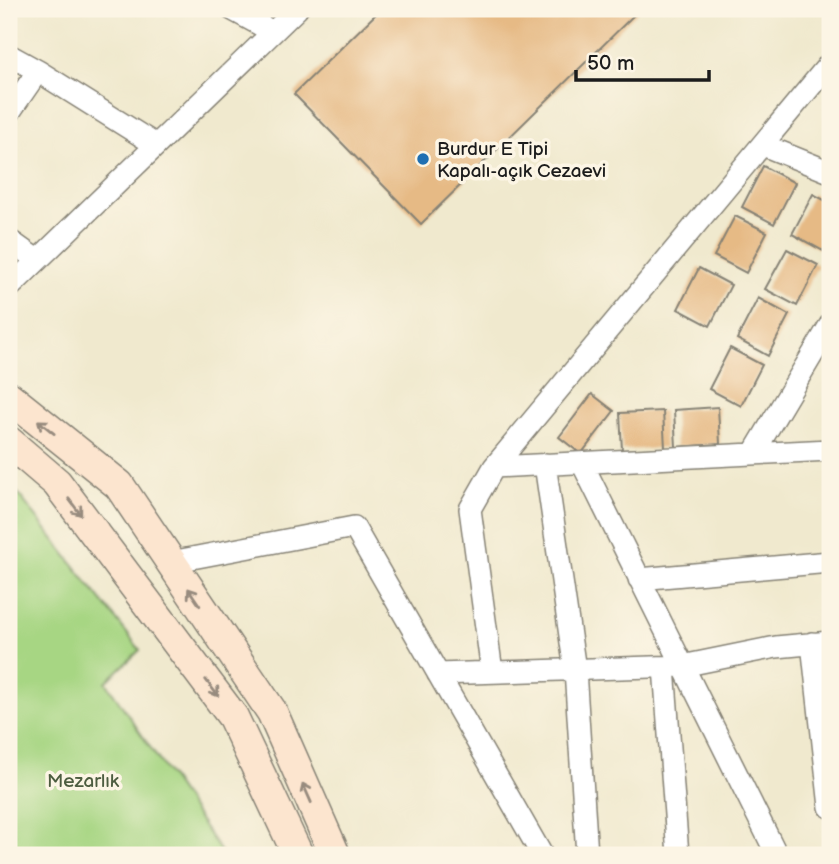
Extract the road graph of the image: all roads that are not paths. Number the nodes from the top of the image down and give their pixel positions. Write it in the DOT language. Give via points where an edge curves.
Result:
graph roads {
  1 [pos="231,9"];
  2 [pos="297,9"];
  3 [pos="273,32"];
  4 [pos="9,55"];
  5 [pos="830,63"];
  6 [pos="38,71"];
  7 [pos="9,113"];
  8 [pos="156,145"];
  9 [pos="762,145"];
  10 [pos="830,172"];
  11 [pos="9,240"];
  12 [pos="37,260"];
  13 [pos="9,288"];
  14 [pos="830,326"];
  15 [pos="9,397"];
  16 [pos="9,443"];
  17 [pos="830,450"];
  18 [pos="753,454"];
  19 [pos="582,463"];
  20 [pos="545,464"];
  21 [pos="494,467"];
  22 [pos="171,562"];
  23 [pos="830,562"];
  24 [pos="639,579"];
  25 [pos="821,643"];
  26 [pos="673,667"];
  27 [pos="575,670"];
  28 [pos="492,672"];
  29 [pos="438,674"];
  30 [pos="830,807"];
  31 [pos="298,855"];
  32 [pos="335,855"];
  33 [pos="542,855"];
  34 [pos="587,855"];
  35 [pos="678,855"];
  36 [pos="777,855"];
  1 -- 3 [label="street"];
  2 -- 3 [label="street"];
  3 -- 8 [label="street"];
  4 -- 6 [label="street"];
  5 -- 9 [label="street"];
  6 -- 7 [label="street"];
  6 -- 8 [label="street"];
  8 -- 12 [label="street"];
  9 -- 10 [label="street"];
  9 -- 21 [label="street"];
  11 -- 12 [label="street"];
  12 -- 13 [label="street"];
  14 -- 18 [label="street"];
  22 -- 15 [label="main road, one-way" via="119,485"];
  16 -- 31 [label="main road, one-way" via="57,484 233,717"];
  17 -- 18 [label="street"];
  18 -- 19 [label="street"];
  19 -- 20 [label="street"];
  19 -- 24 [label="street"];
  20 -- 21 [label="street"];
  20 -- 27 [label="street"];
  21 -- 28 [label="street" via="470,509"];
  22 -- 29 [label="street" via="354,527"];
  32 -- 22 [label="main road, one-way" via="272,712"];
  23 -- 24 [label="street"];
  24 -- 26 [label="street"];
  25 -- 26 [label="street"];
  25 -- 30 [label="street"];
  26 -- 27 [label="street"];
  26 -- 35 [label="street"];
  26 -- 36 [label="street"];
  27 -- 28 [label="street"];
  27 -- 34 [label="street"];
  28 -- 29 [label="street"];
  29 -- 33 [label="street"];
}
